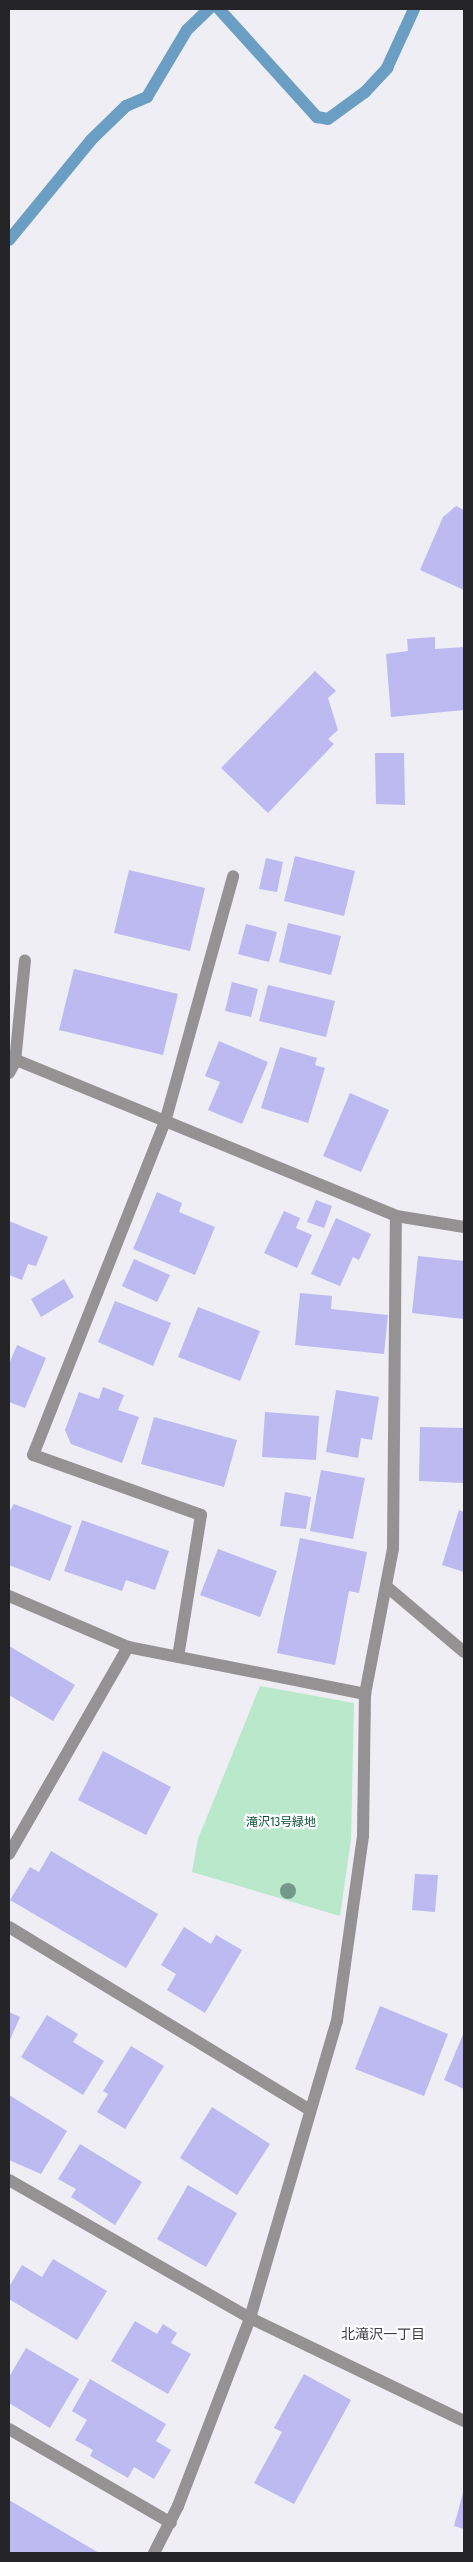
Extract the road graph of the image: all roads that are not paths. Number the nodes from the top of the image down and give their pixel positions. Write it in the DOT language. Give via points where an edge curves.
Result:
graph roads {
  1 [pos="233,876"];
  2 [pos="25,960"];
  3 [pos="11,1064"];
  4 [pos="165,1122"];
  5 [pos="396,1216"];
  6 [pos="464,1228"];
  7 [pos="386,1586"];
  8 [pos="9,1596"];
  9 [pos="128,1647"];
  10 [pos="464,1652"];
  11 [pos="178,1657"];
  12 [pos="365,1694"];
  13 [pos="9,1854"];
  14 [pos="9,1927"];
  15 [pos="310,2110"];
  16 [pos="9,2180"];
  17 [pos="250,2318"];
  18 [pos="464,2421"];
  19 [pos="9,2429"];
  20 [pos="171,2523"];
  21 [pos="154,2553"];
  1 -- 4 [label="street"];
  2 -- 3 [label="street"];
  3 -- 4 [label="street"];
  4 -- 5 [label="street"];
  4 -- 11 [label="street" via="32,1455 201,1515"];
  5 -- 6 [label="street"];
  5 -- 7 [label="street" via="398,1426 393,1549"];
  7 -- 10 [label="street"];
  7 -- 12 [label="street"];
  8 -- 9 [label="street"];
  9 -- 11 [label="street"];
  9 -- 13 [label="street"];
  11 -- 12 [label="street"];
  12 -- 15 [label="street" via="362,1846 337,2022"];
  14 -- 15 [label="street"];
  15 -- 17 [label="street"];
  16 -- 17 [label="street"];
  17 -- 18 [label="street"];
  17 -- 20 [label="street"];
  19 -- 20 [label="street"];
  20 -- 21 [label="street"];
}
